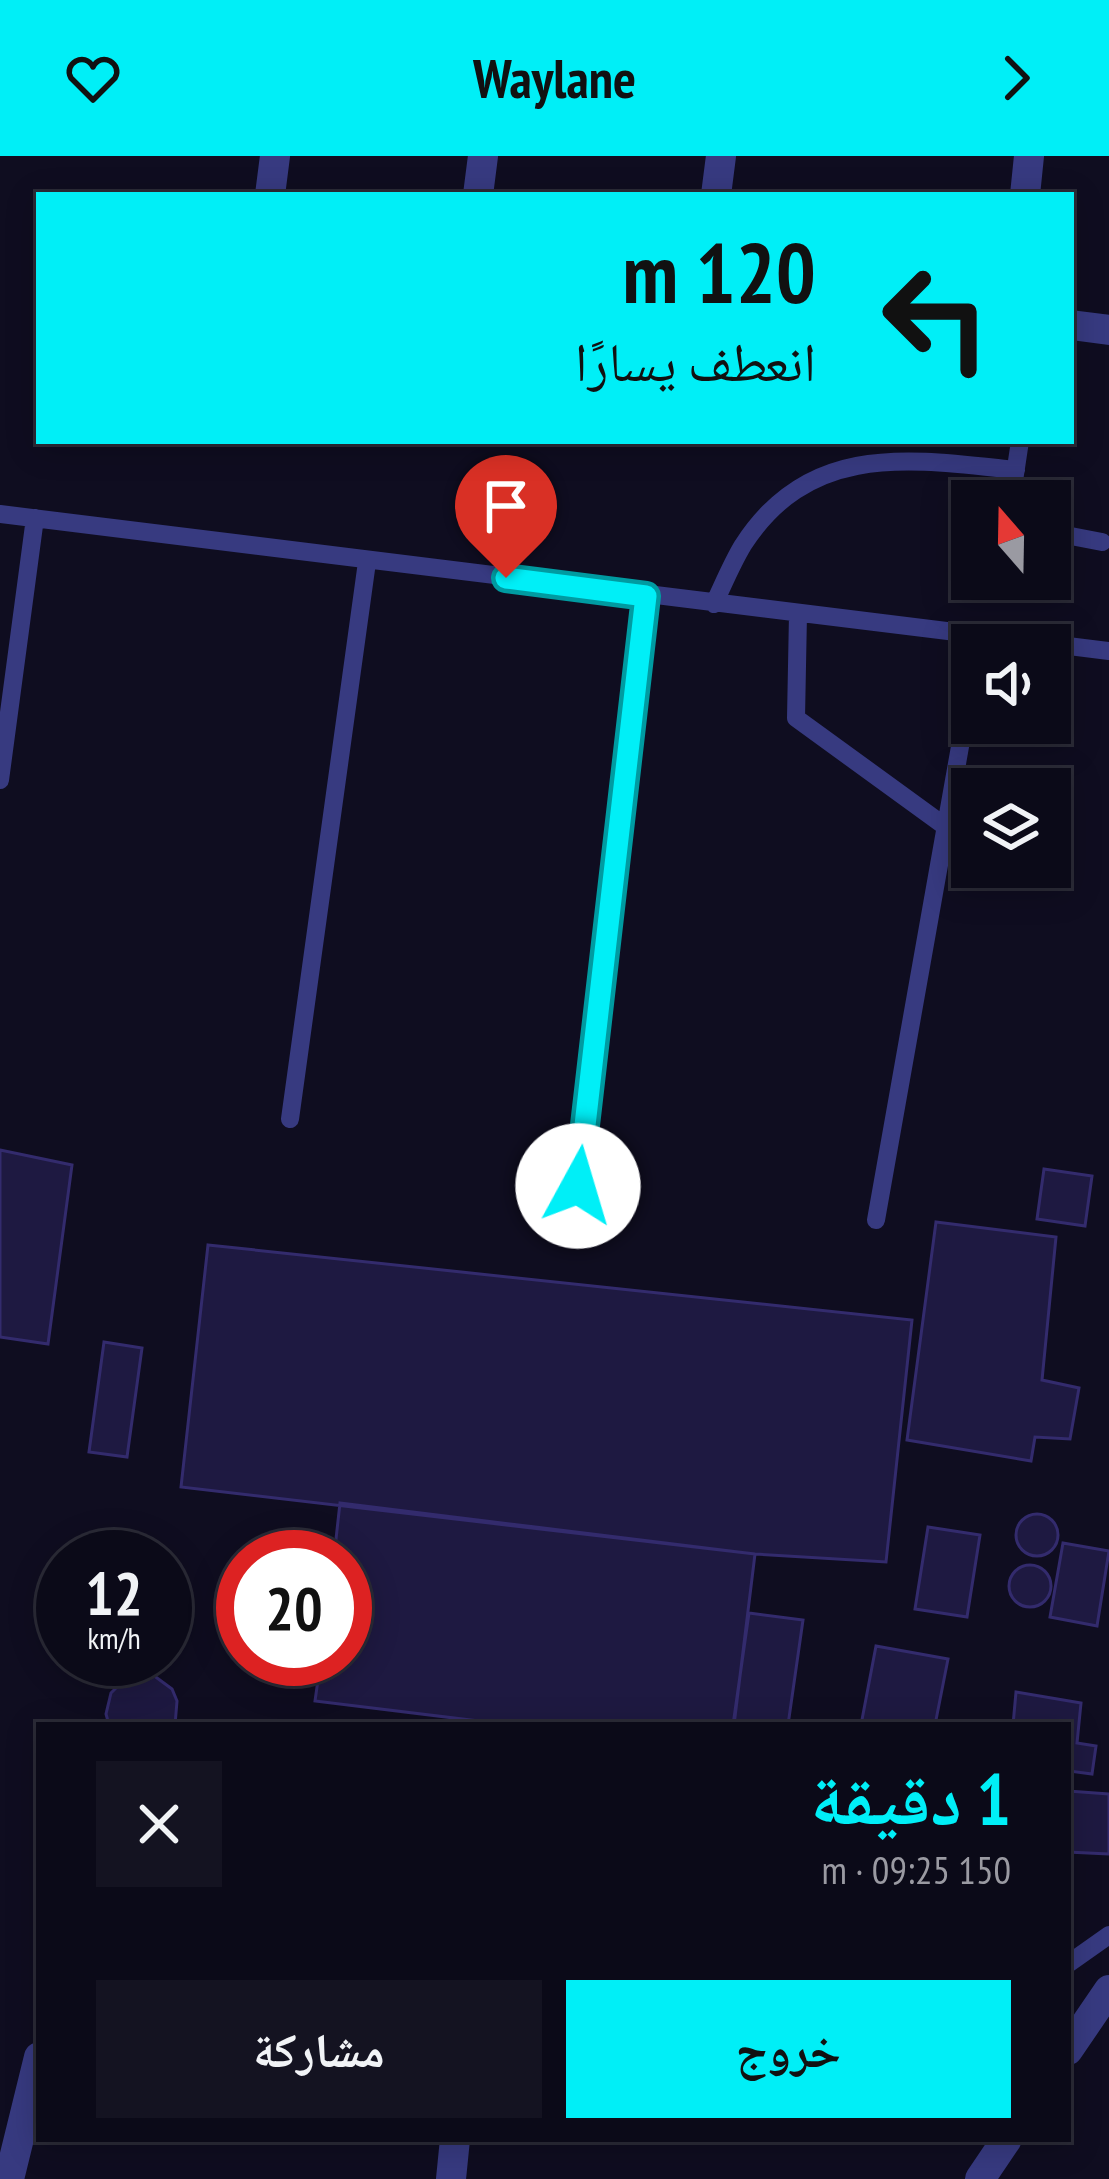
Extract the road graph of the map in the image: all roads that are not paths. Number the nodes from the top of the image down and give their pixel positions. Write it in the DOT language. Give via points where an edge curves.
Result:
graph roads {
  1 [pos="275,156"];
  2 [pos="483,156"];
  3 [pos="721,156"];
  4 [pos="1029,156"];
  5 [pos="270,192"];
  6 [pos="478,192"];
  7 [pos="716,192"];
  8 [pos="1025,192"];
  9 [pos="1074,325"];
  10 [pos="1109,330"];
  11 [pos="1019,444"];
  12 [pos="1016,470"];
  13 [pos="1017,480"];
  14 [pos="0,514"];
  15 [pos="35,518"];
  16 [pos="1071,536"];
  17 [pos="1102,542"];
  18 [pos="367,562"];
  19 [pos="646,596"];
  20 [pos="714,604"];
  21 [pos="798,614"];
  22 [pos="951,637"];
  23 [pos="1071,648"];
  24 [pos="1109,651"];
  25 [pos="961,744"];
  26 [pos="0,780"];
  27 [pos="946,827"];
  28 [pos="290,1120"];
  29 [pos="578,1186"];
  30 [pos="876,1220"];
  31 [pos="1109,1935"];
  32 [pos="1071,1962"];
  33 [pos="1109,1990"];
  34 [pos="1071,2046"];
  35 [pos="36,2070"];
  36 [pos="455,2142"];
  37 [pos="1005,2142"];
  38 [pos="10,2179"];
  39 [pos="451,2179"];
  40 [pos="980,2179"];
  1 -- 5 [label="street"];
  2 -- 6 [label="street"];
  3 -- 7 [label="street"];
  4 -- 8 [label="street"];
  9 -- 10 [label="street"];
  11 -- 12 [label="lane"];
  12 -- 13 [label="lane"];
  12 -- 20 [label="lane" via="912,459 833,471 772,512 744,544"];
  14 -- 15 [label="lane"];
  15 -- 18 [label="lane"];
  15 -- 26 [label="lane"];
  16 -- 17 [label="lane"];
  18 -- 19 [label="lane"];
  18 -- 28 [label="lane"];
  19 -- 20 [label="lane"];
  19 -- 29 [label="lane"];
  20 -- 21 [label="lane"];
  21 -- 22 [label="lane"];
  21 -- 27 [label="lane" via="796,718"];
  23 -- 24 [label="lane"];
  25 -- 27 [label="lane"];
  27 -- 30 [label="lane"];
  31 -- 32 [label="lane"];
  33 -- 34 [label="street"];
  35 -- 38 [label="street"];
  36 -- 39 [label="street"];
  37 -- 40 [label="street"];
}
